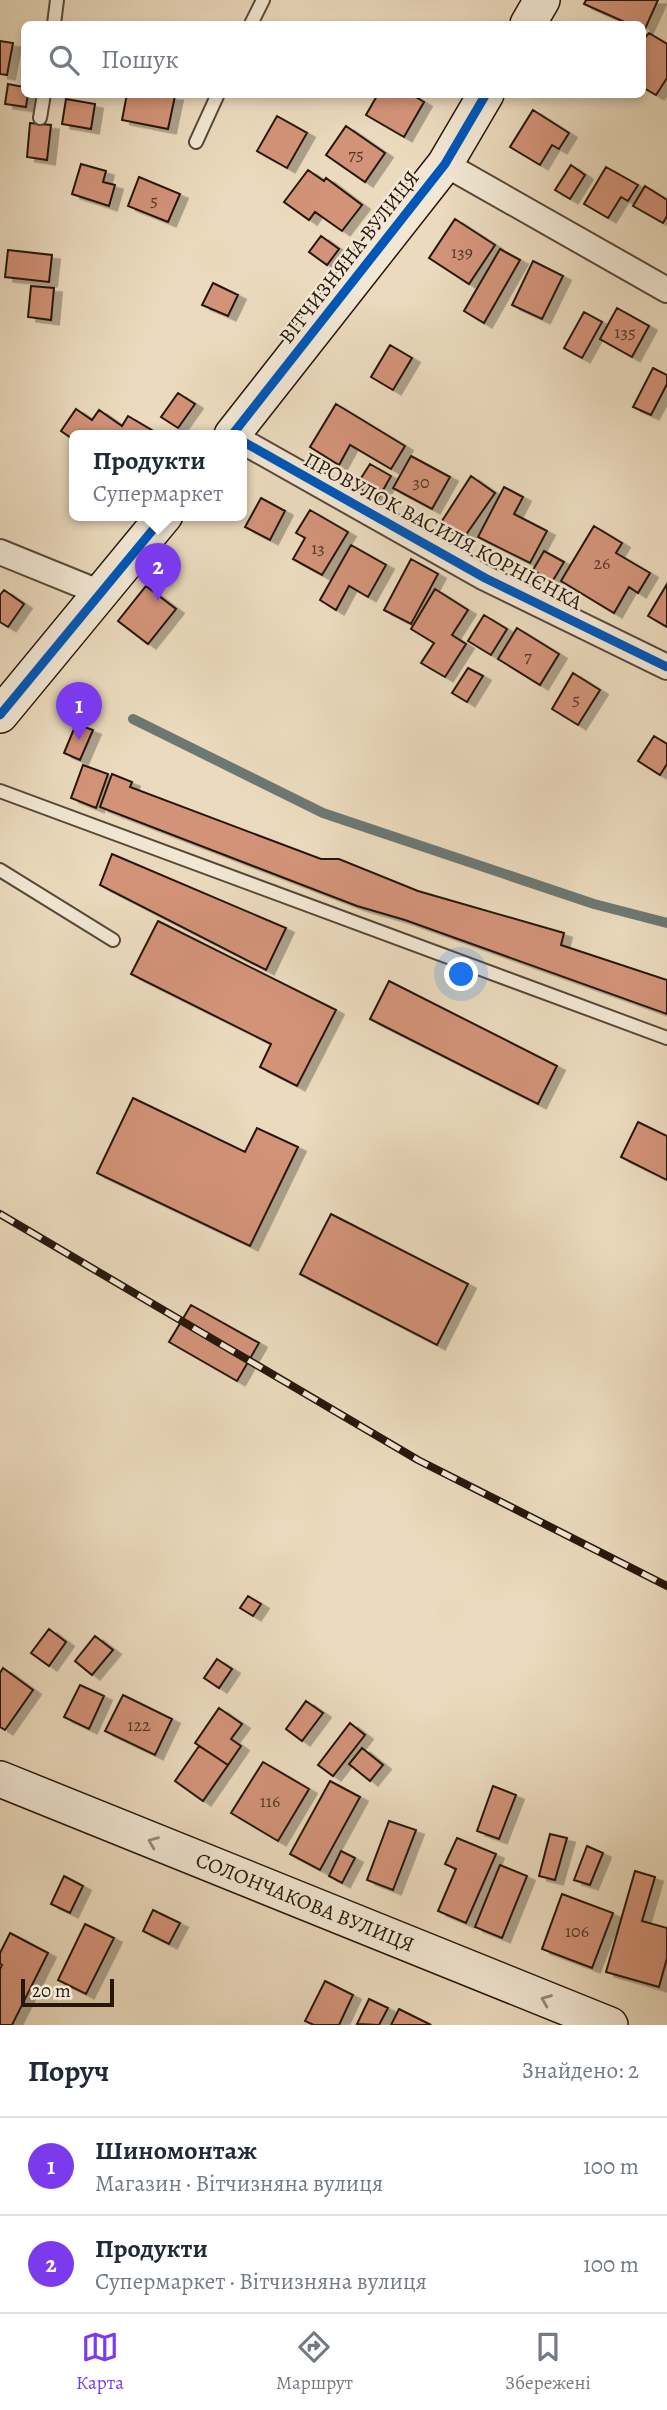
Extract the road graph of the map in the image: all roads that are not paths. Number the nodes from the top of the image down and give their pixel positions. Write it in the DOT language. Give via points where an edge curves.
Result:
graph roads {
  1 [pos="57,0"];
  2 [pos="263,0"];
  3 [pos="542,0"];
  4 [pos="54,21"];
  5 [pos="252,21"];
  6 [pos="530,21"];
  7 [pos="43,98"];
  8 [pos="216,98"];
  9 [pos="484,98"];
  10 [pos="40,118"];
  11 [pos="196,142"];
  12 [pos="445,164"];
  13 [pos="667,290"];
  14 [pos="236,430"];
  15 [pos="247,444"];
  16 [pos="160,521"];
  17 [pos="0,552"];
  18 [pos="101,593"];
  19 [pos="667,667"];
  20 [pos="0,715"];
  21 [pos="0,791"];
  22 [pos="0,870"];
  23 [pos="113,940"];
  24 [pos="667,1038"];
  25 [pos="0,1779"];
  26 [pos="610,2025"];
  1 -- 4 [label="lane"];
  2 -- 5 [label="lane"];
  3 -- 6 [label="street"];
  7 -- 10 [label="lane"];
  8 -- 11 [label="lane"];
  9 -- 12 [label="street, ВІТЧИЗНЯНА ВУЛИЦЯ"];
  12 -- 13 [label="street"];
  12 -- 14 [label="street, ВІТЧИЗНЯНА ВУЛИЦЯ"];
  15 -- 19 [label="street, ПРОВУЛОК ВАСИЛЯ КОРНІЄНКА" via="485,578"];
  16 -- 18 [label="street"];
  17 -- 18 [label="street"];
  18 -- 20 [label="street"];
  21 -- 24 [label="lane"];
  22 -- 23 [label="lane"];
  26 -- 25 [label="street, СОЛОНЧАКОВА ВУЛИЦЯ, one-way"];
}
